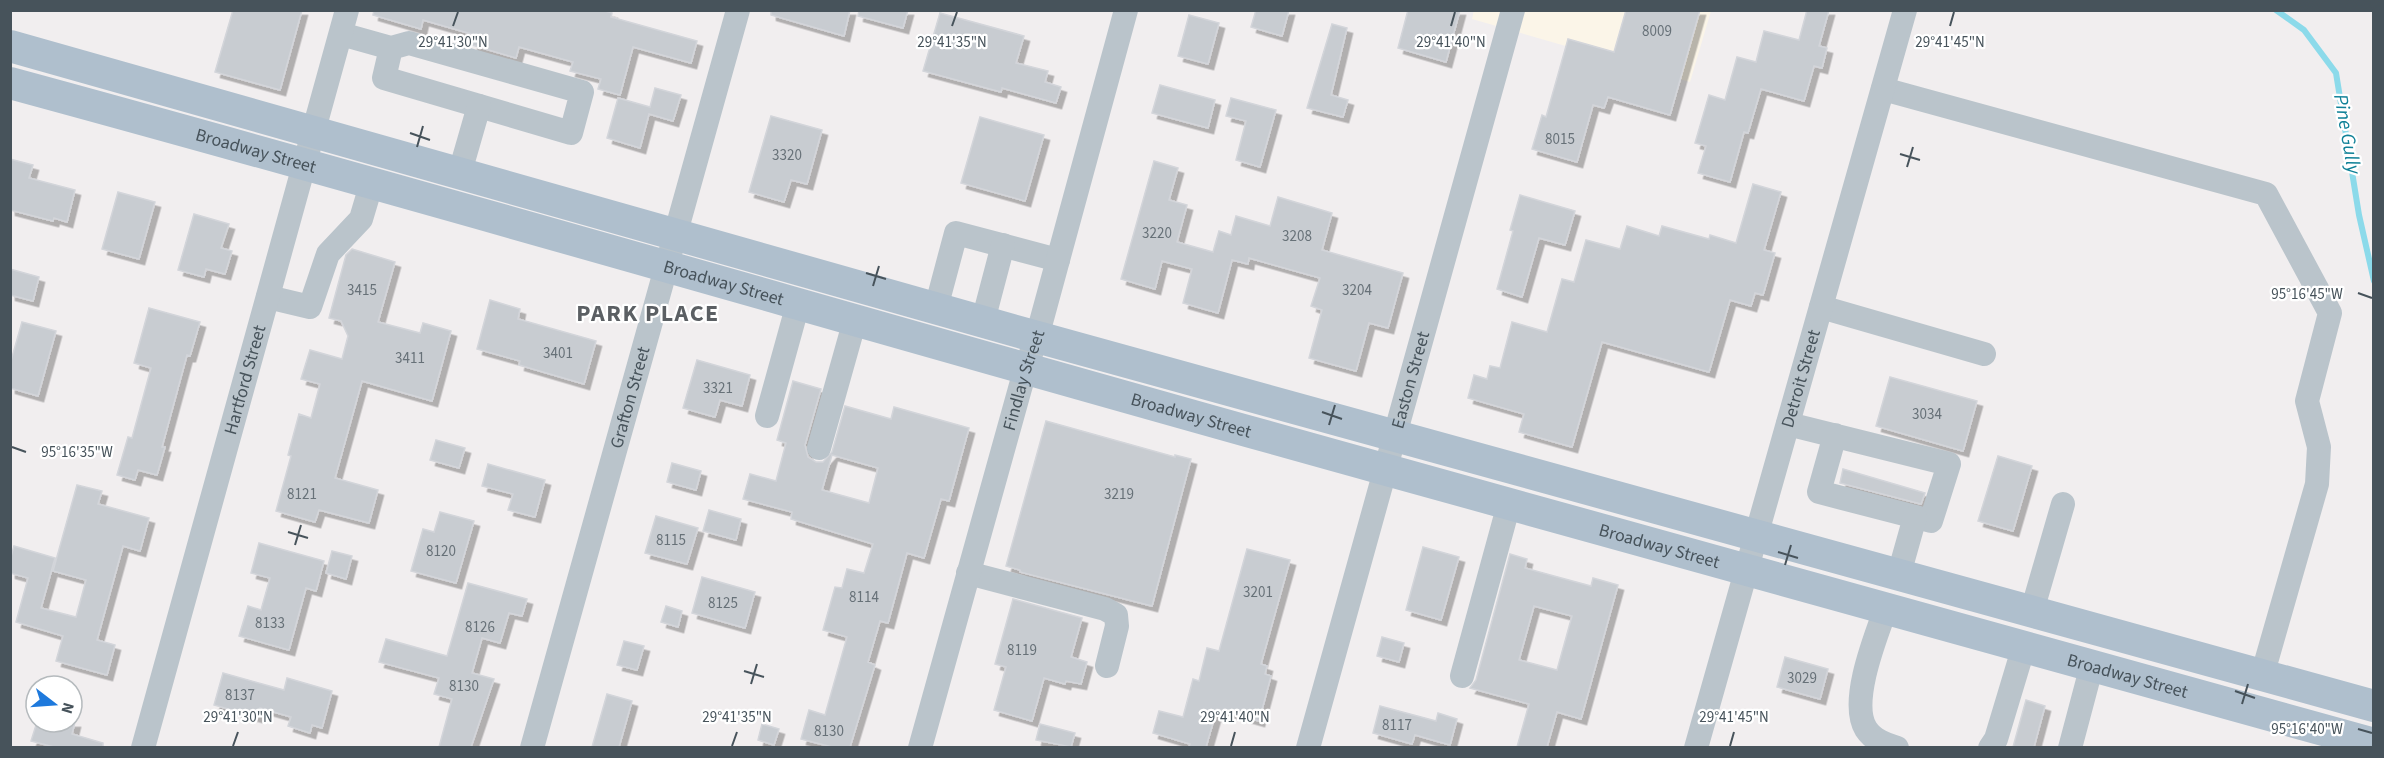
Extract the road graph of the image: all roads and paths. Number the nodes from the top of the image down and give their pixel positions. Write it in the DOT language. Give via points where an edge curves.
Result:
graph roads {
  1 [pos="347,10"];
  2 [pos="738,10"];
  3 [pos="1126,10"];
  4 [pos="1513,10"];
  5 [pos="1905,10"];
  6 [pos="341,34"];
  7 [pos="10,46"];
  8 [pos="391,48"];
  9 [pos="10,83"];
  10 [pos="1883,88"];
  11 [pos="479,106"];
  12 [pos="315,130"];
  13 [pos="305,163"];
  14 [pos="460,172"];
  15 [pos="372,182"];
  16 [pos="676,235"];
  17 [pos="1003,245"];
  18 [pos="1058,260"];
  19 [pos="667,268"];
  20 [pos="268,297"];
  21 [pos="798,304"];
  22 [pos="1821,307"];
  23 [pos="936,308"];
  24 [pos="855,320"];
  25 [pos="983,321"];
  26 [pos="1038,337"];
  27 [pos="1984,354"];
  28 [pos="1026,367"];
  29 [pos="767,416"];
  30 [pos="1788,424"];
  31 [pos="1835,435"];
  32 [pos="1395,436"];
  33 [pos="819,448"];
  34 [pos="1385,470"];
  35 [pos="1509,504"];
  36 [pos="2063,504"];
  37 [pos="1915,517"];
  38 [pos="1756,535"];
  39 [pos="1747,569"];
  40 [pos="968,573"];
  41 [pos="1899,574"];
  42 [pos="1886,608"];
  43 [pos="2032,611"];
  44 [pos="2023,646"];
  45 [pos="2092,665"];
  46 [pos="1107,666"];
  47 [pos="1462,676"];
  48 [pos="2262,676"];
  49 [pos="2372,702"];
  50 [pos="2362,744"];
  51 [pos="143,747"];
  52 [pos="532,747"];
  53 [pos="920,747"];
  54 [pos="1308,747"];
  55 [pos="1696,747"];
  56 [pos="1897,747"];
  57 [pos="1990,747"];
  58 [pos="2070,747"];
  1 -- 6 [label="street, Hartford Street"];
  2 -- 16 [label="street, Grafton Street"];
  3 -- 18 [label="street, Findlay Street"];
  4 -- 32 [label="street, Easton Street"];
  5 -- 10 [label="street, Detroit Street"];
  6 -- 8 [label="street"];
  6 -- 12 [label="street, Hartford Street"];
  7 -- 12 [label="main road, Broadway Street"];
  8 -- 11 [label="street" via="384,78"];
  8 -- 11 [label="street" via="409,43 582,92 571,133"];
  9 -- 13 [label="main road, Broadway Street"];
  10 -- 22 [label="street, Detroit Street"];
  10 -- 48 [label="street" via="2266,194 2330,313 2307,401 2319,447 2317,484"];
  11 -- 14 [label="street"];
  12 -- 13 [label="street, Hartford Street"];
  12 -- 14 [label="main road, Broadway Street"];
  13 -- 15 [label="main road, Broadway Street"];
  13 -- 20 [label="street, Hartford Street"];
  14 -- 16 [label="main road, Broadway Street"];
  15 -- 19 [label="main road, Broadway Street"];
  15 -- 20 [label="street" via="361,219 328,254 310,307"];
  16 -- 19 [label="street, Grafton Street"];
  16 -- 23 [label="main road, Broadway Street"];
  17 -- 18 [label="street"];
  17 -- 23 [label="street" via="956,233"];
  17 -- 25 [label="street"];
  18 -- 26 [label="street, Findlay Street"];
  19 -- 21 [label="main road, Broadway Street"];
  19 -- 52 [label="street, Grafton Street"];
  20 -- 51 [label="street, Hartford Street"];
  21 -- 24 [label="main road, Broadway Street"];
  21 -- 29 [label="street"];
  22 -- 27 [label="street"];
  22 -- 30 [label="street, Detroit Street"];
  23 -- 25 [label="main road, Broadway Street"];
  24 -- 28 [label="main road, Broadway Street"];
  24 -- 33 [label="street"];
  25 -- 26 [label="main road, Broadway Street"];
  26 -- 28 [label="street, Findlay Street"];
  26 -- 32 [label="main road, Broadway Street"];
  28 -- 34 [label="main road, Broadway Street"];
  28 -- 40 [label="street, Findlay Street"];
  30 -- 31 [label="street"];
  30 -- 38 [label="street, Detroit Street"];
  31 -- 37 [label="street" via="1819,492"];
  31 -- 37 [label="street" via="1949,464 1931,521"];
  32 -- 34 [label="street, Easton Street"];
  32 -- 38 [label="main road, Broadway Street"];
  34 -- 35 [label="main road, Broadway Street"];
  34 -- 54 [label="street, Easton Street"];
  35 -- 39 [label="main road, Broadway Street"];
  35 -- 47 [label="street"];
  36 -- 43 [label="street"];
  37 -- 41 [label="street"];
  38 -- 39 [label="street, Detroit Street"];
  38 -- 41 [label="main road, Broadway Street"];
  39 -- 42 [label="main road, Broadway Street"];
  39 -- 55 [label="street, Detroit Street"];
  40 -- 46 [label="street" via="1116,615"];
  40 -- 53 [label="street, Findlay Street"];
  41 -- 43 [label="main road, Broadway Street"];
  42 -- 44 [label="main road, Broadway Street"];
  42 -- 56 [label="street" via="1863,682 1860,707 1865,728 1874,738"];
  43 -- 44 [label="main road"];
  43 -- 48 [label="main road, Broadway Street"];
  44 -- 45 [label="main road, Broadway Street"];
  44 -- 57 [label="street" via="1996,739"];
  45 -- 50 [label="main road, Broadway Street"];
  45 -- 58 [label="street"];
  48 -- 49 [label="main road, Broadway Street"];
}
